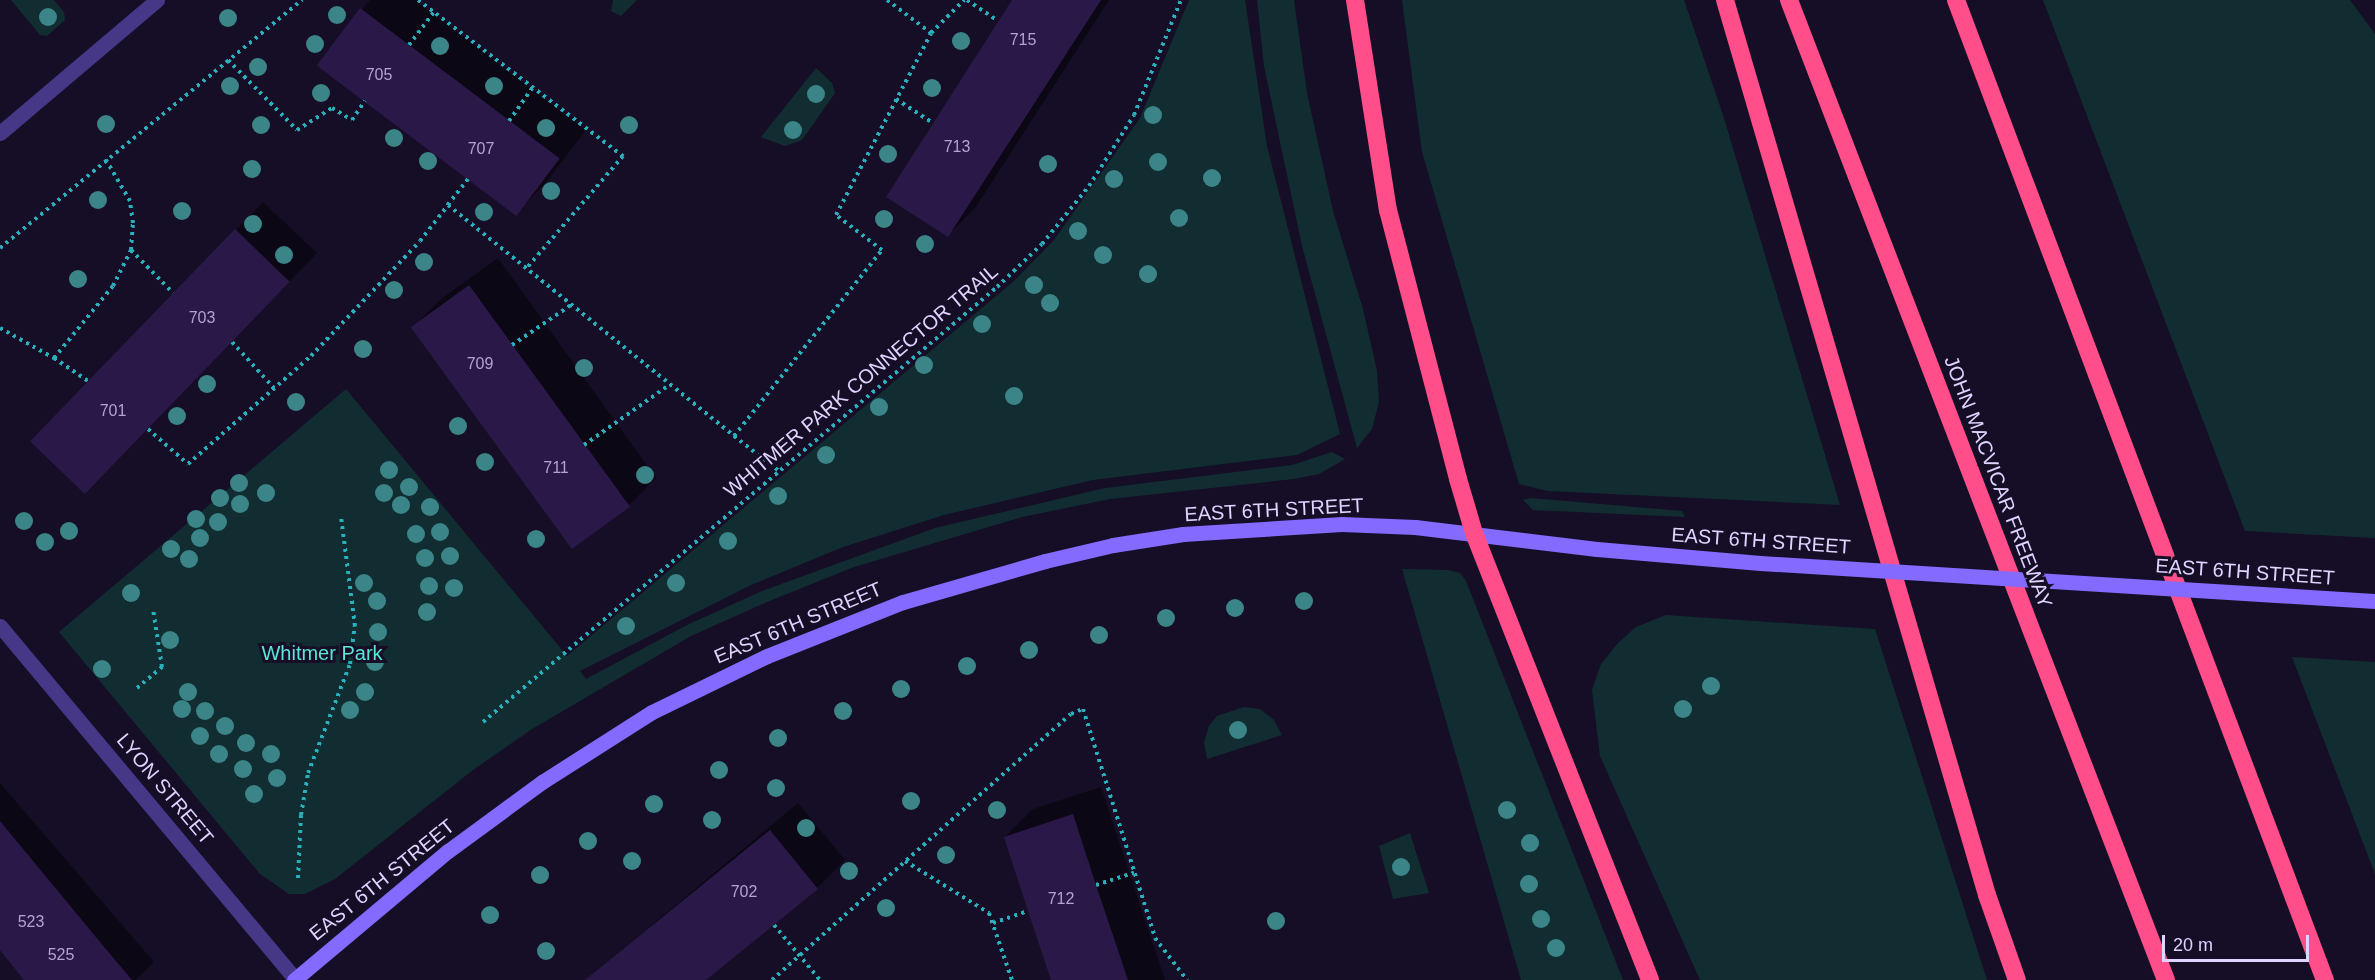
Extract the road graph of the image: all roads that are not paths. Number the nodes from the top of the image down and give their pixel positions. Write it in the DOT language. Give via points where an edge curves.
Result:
graph roads {
  1 [pos="157,0"];
  2 [pos="1355,0"];
  3 [pos="1725,0"];
  4 [pos="1789,0"];
  5 [pos="1956,0"];
  6 [pos="0,133"];
  7 [pos="1474,533"];
  8 [pos="2375,601"];
  9 [pos="0,626"];
  10 [pos="295,980"];
  11 [pos="1650,980"];
  12 [pos="2017,980"];
  13 [pos="2166,980"];
  14 [pos="2325,980"];
  1 -- 6 [label="street"];
  2 -- 7 [label="highway" via="1388,210"];
  3 -- 12 [label="highway" via="1984,884"];
  4 -- 13 [label="highway, JOHN MACVICAR FREEWAY"];
  5 -- 14 [label="highway"];
  7 -- 8 [label="main road, EAST 6TH STREET, bridge" via="1597,549 1760,563"];
  7 -- 10 [label="main road, EAST 6TH STREET" via="1342,525 1183,534 1056,558 903,602 767,656 652,711 542,782 448,851"];
  7 -- 11 [label="highway"];
  9 -- 10 [label="street, LYON STREET"];
}
